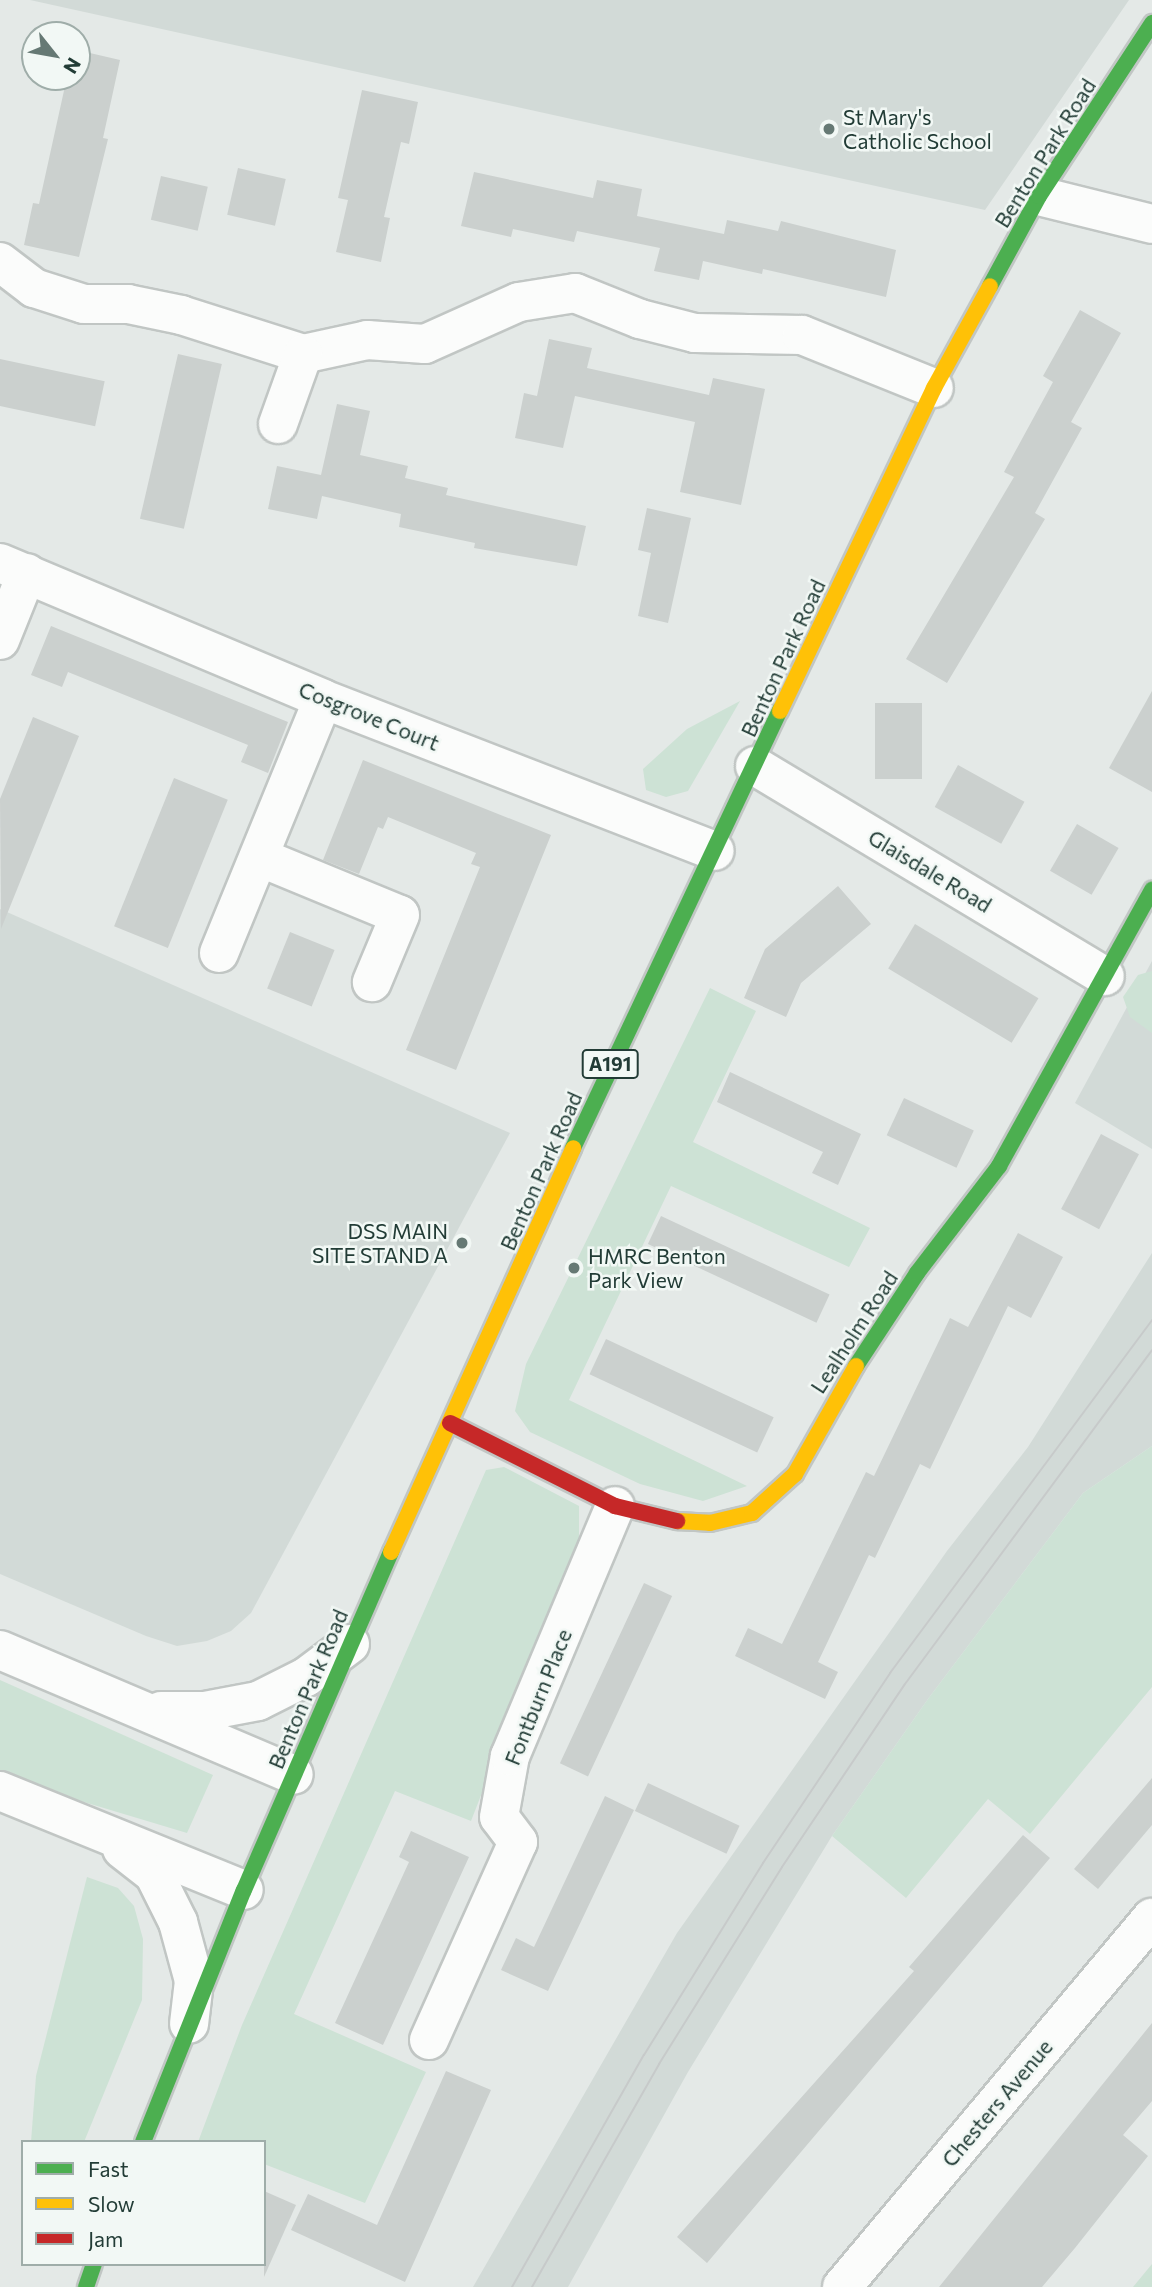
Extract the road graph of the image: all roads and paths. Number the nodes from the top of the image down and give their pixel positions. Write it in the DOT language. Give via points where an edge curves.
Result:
graph roads {
  1 [pos="1152,23"];
  2 [pos="1039,196"];
  3 [pos="1152,224"];
  4 [pos="0,261"];
  5 [pos="303,354"];
  6 [pos="934,388"];
  7 [pos="278,424"];
  8 [pos="14,568"];
  9 [pos="0,640"];
  10 [pos="323,699"];
  11 [pos="755,766"];
  12 [pos="715,851"];
  13 [pos="259,857"];
  14 [pos="1152,890"];
  15 [pos="219,953"];
  16 [pos="1105,976"];
  17 [pos="372,982"];
  18 [pos="450,1423"];
  19 [pos="615,1506"];
  20 [pos="350,1644"];
  21 [pos="0,1650"];
  22 [pos="145,1710"];
  23 [pos="294,1775"];
  24 [pos="0,1791"];
  25 [pos="99,1831"];
  26 [pos="244,1890"];
  27 [pos="1152,1918"];
  28 [pos="189,2026"];
  29 [pos="429,2040"];
  30 [pos="144,2140"];
  31 [pos="93,2266"];
  32 [pos="86,2287"];
  33 [pos="842,2287"];
  1 -- 2 [label="main road, Benton Park Road / A191"];
  2 -- 3 [label="street"];
  2 -- 6 [label="main road, Benton Park Road / A191"];
  4 -- 5 [label="street" via="34,288 84,304 128,304 181,315"];
  5 -- 6 [label="street" via="367,340 425,344 519,302 575,293 640,319 695,333 802,335"];
  5 -- 7 [label="street"];
  6 -- 11 [label="main road, Benton Park Road / A191"];
  8 -- 9 [label="street, Cosgrove Court"];
  8 -- 10 [label="street, Cosgrove Court"];
  10 -- 12 [label="street, Cosgrove Court"];
  10 -- 13 [label="street"];
  11 -- 12 [label="main road, Benton Park Road / A191"];
  11 -- 16 [label="street, Glaisdale Road"];
  12 -- 18 [label="main road, Benton Park Road / A191" via="614,1057"];
  13 -- 15 [label="street"];
  13 -- 17 [label="street" via="400,915"];
  14 -- 16 [label="main road, Lealholm Road"];
  16 -- 19 [label="main road, Lealholm Road" via="999,1167 917,1273 836,1397 794,1474 752,1513 710,1523 667,1520"];
  18 -- 19 [label="main road, Lealholm Road"];
  18 -- 20 [label="main road, Benton Park Road / A191"];
  19 -- 29 [label="street, Fontburn Place" via="510,1756 499,1817 518,1842"];
  20 -- 22 [label="street" via="306,1677 258,1702 205,1711"];
  20 -- 23 [label="main road, Benton Park Road / A191"];
  21 -- 22 [label="street"];
  22 -- 23 [label="street"];
  23 -- 26 [label="main road, Benton Park Road / A191"];
  24 -- 25 [label="street"];
  25 -- 26 [label="street"];
  25 -- 28 [label="street" via="155,1874 178,1922 194,1981"];
  26 -- 28 [label="main road, Benton Park Road / A191"];
  27 -- 33 [label="street, Chesters Avenue"];
  28 -- 30 [label="main road, Benton Park Road / A191"];
  31 -- 32 [label="main road"];
}
